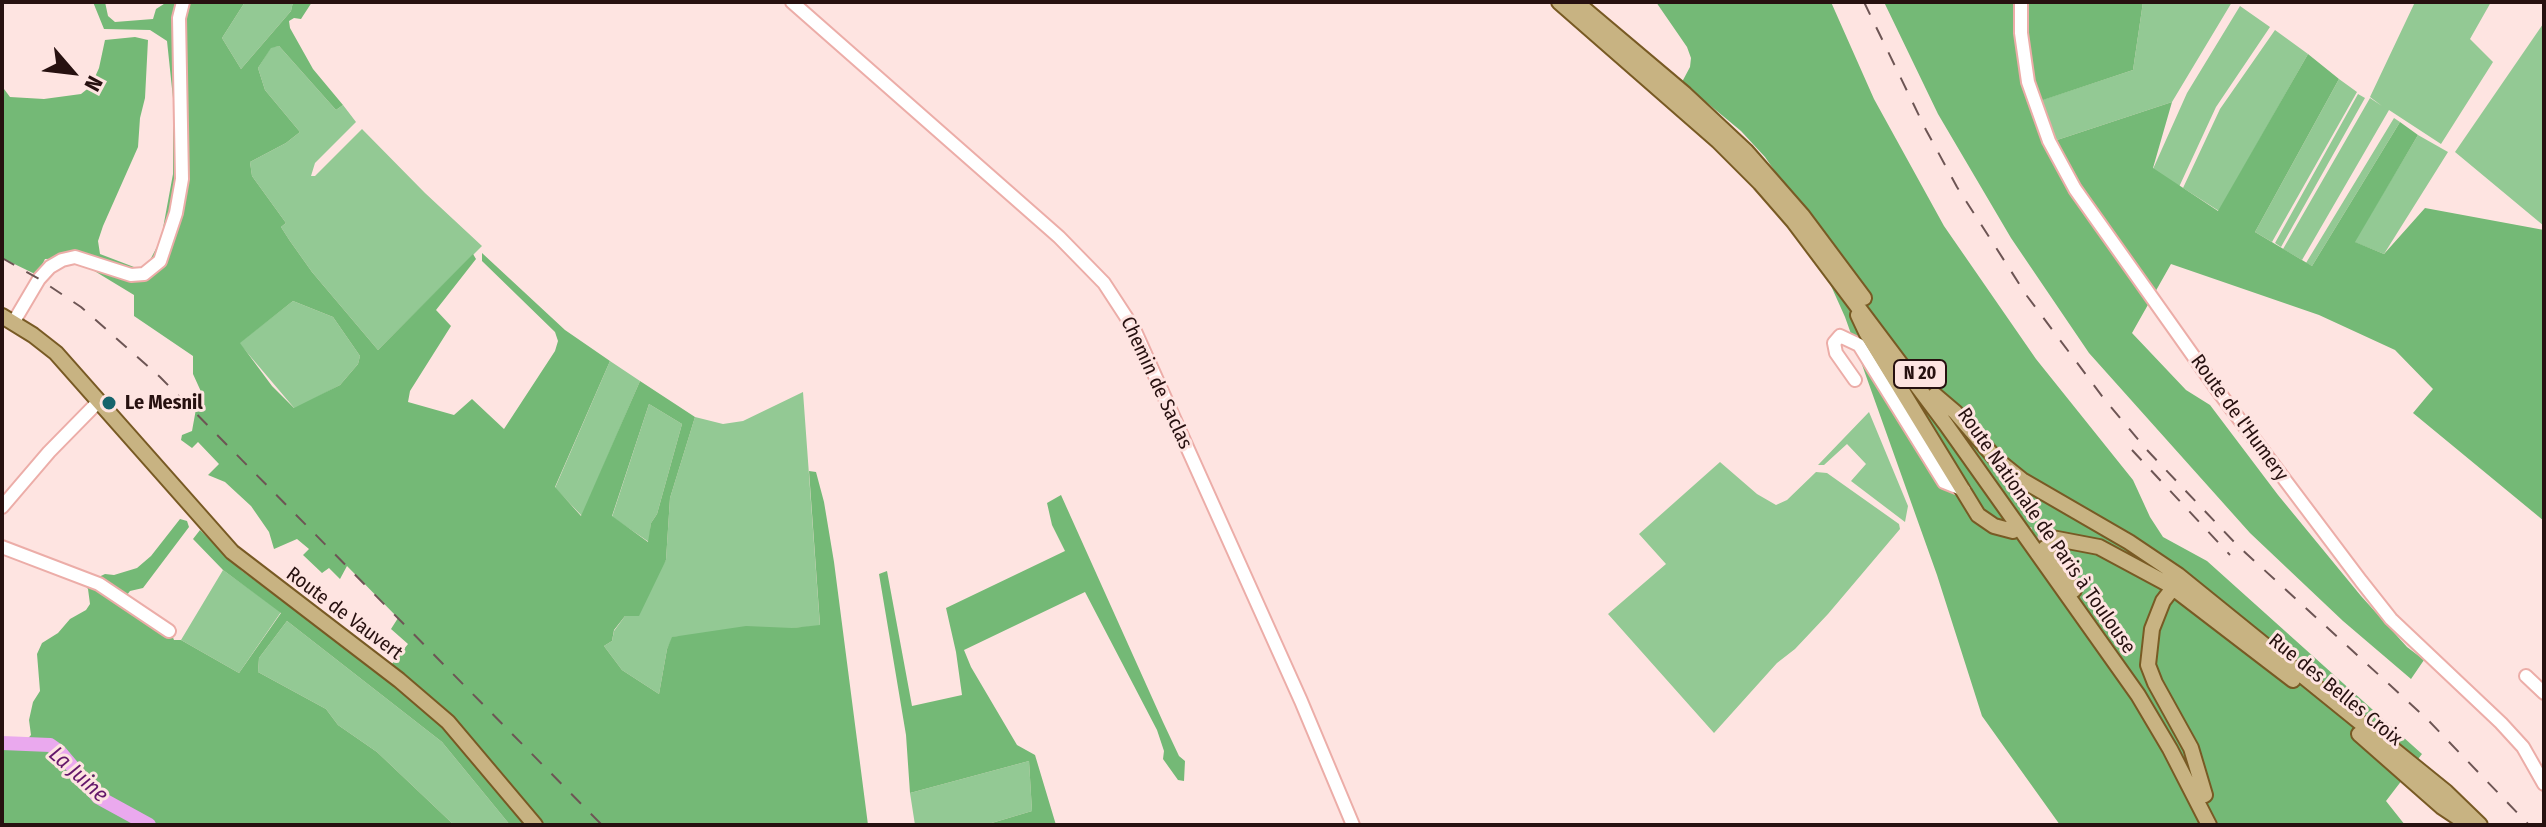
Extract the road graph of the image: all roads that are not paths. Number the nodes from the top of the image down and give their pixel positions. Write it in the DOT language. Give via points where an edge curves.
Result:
graph roads {
  1 [pos="183,2"];
  2 [pos="792,2"];
  3 [pos="1559,2"];
  4 [pos="1576,2"];
  5 [pos="2021,2"];
  6 [pos="1846,289"];
  7 [pos="8,320"];
  8 [pos="1855,380"];
  9 [pos="1935,395"];
  10 [pos="99,401"];
  11 [pos="1959,488"];
  12 [pos="2,507"];
  13 [pos="2013,531"];
  14 [pos="2052,538"];
  15 [pos="2,547"];
  16 [pos="2173,588"];
  17 [pos="2235,621"];
  18 [pos="169,631"];
  19 [pos="2526,676"];
  20 [pos="2544,693"];
  21 [pos="2544,784"];
  22 [pos="2205,795"];
  23 [pos="2467,819"];
  24 [pos="535,825"];
  25 [pos="1353,825"];
  26 [pos="2209,825"];
  27 [pos="2219,825"];
  28 [pos="2480,825"];
  1 -- 7 [label="street" via="182,179 160,261 144,274 131,275 89,260 62,260 39,279"];
  2 -- 25 [label="street, Chemin de Saclas" via="1059,237 1104,283 1134,329"];
  3 -- 6 [label="main road, Route Nationale de Paris à Toulouse / N 20" via="1739,162"];
  4 -- 9 [label="main road, Route Nationale de Paris à Toulouse / N 20" via="1746,151 1802,215"];
  5 -- 21 [label="street, Route de l'Humery" via="2028,82 2049,141 2075,189 2361,581 2391,619 2523,747"];
  6 -- 11 [label="main road"];
  6 -- 26 [label="main road, Route Nationale de Paris à Toulouse / N 20" via="2138,695"];
  7 -- 10 [label="main road, Route de Vauvert" via="48,346"];
  8 -- 11 [label="street" via="1836,353 1834,343 1840,336 1859,345 1944,482"];
  9 -- 17 [label="main road" via="2022,480 2129,542"];
  9 -- 22 [label="main road, Route Nationale de Paris à Toulouse / N 20" via="2145,692"];
  10 -- 12 [label="street"];
  10 -- 24 [label="main road, Route de Vauvert" via="232,552 448,722"];
  11 -- 13 [label="main road" via="1978,515"];
  14 -- 16 [label="main road" via="2099,547"];
  15 -- 18 [label="street" via="99,584"];
  16 -- 17 [label="main road"];
  16 -- 22 [label="main road" via="2152,629 2148,665 2191,748"];
  16 -- 23 [label="main road, Rue des Belles Croix" via="2340,716 2442,807"];
  17 -- 23 [label="main road, Rue des Belles Croix"];
  19 -- 20 [label="street"];
  22 -- 27 [label="main road, Route Nationale de Paris à Toulouse / N 20"];
  23 -- 28 [label="main road, Rue des Belles Croix"];
}
